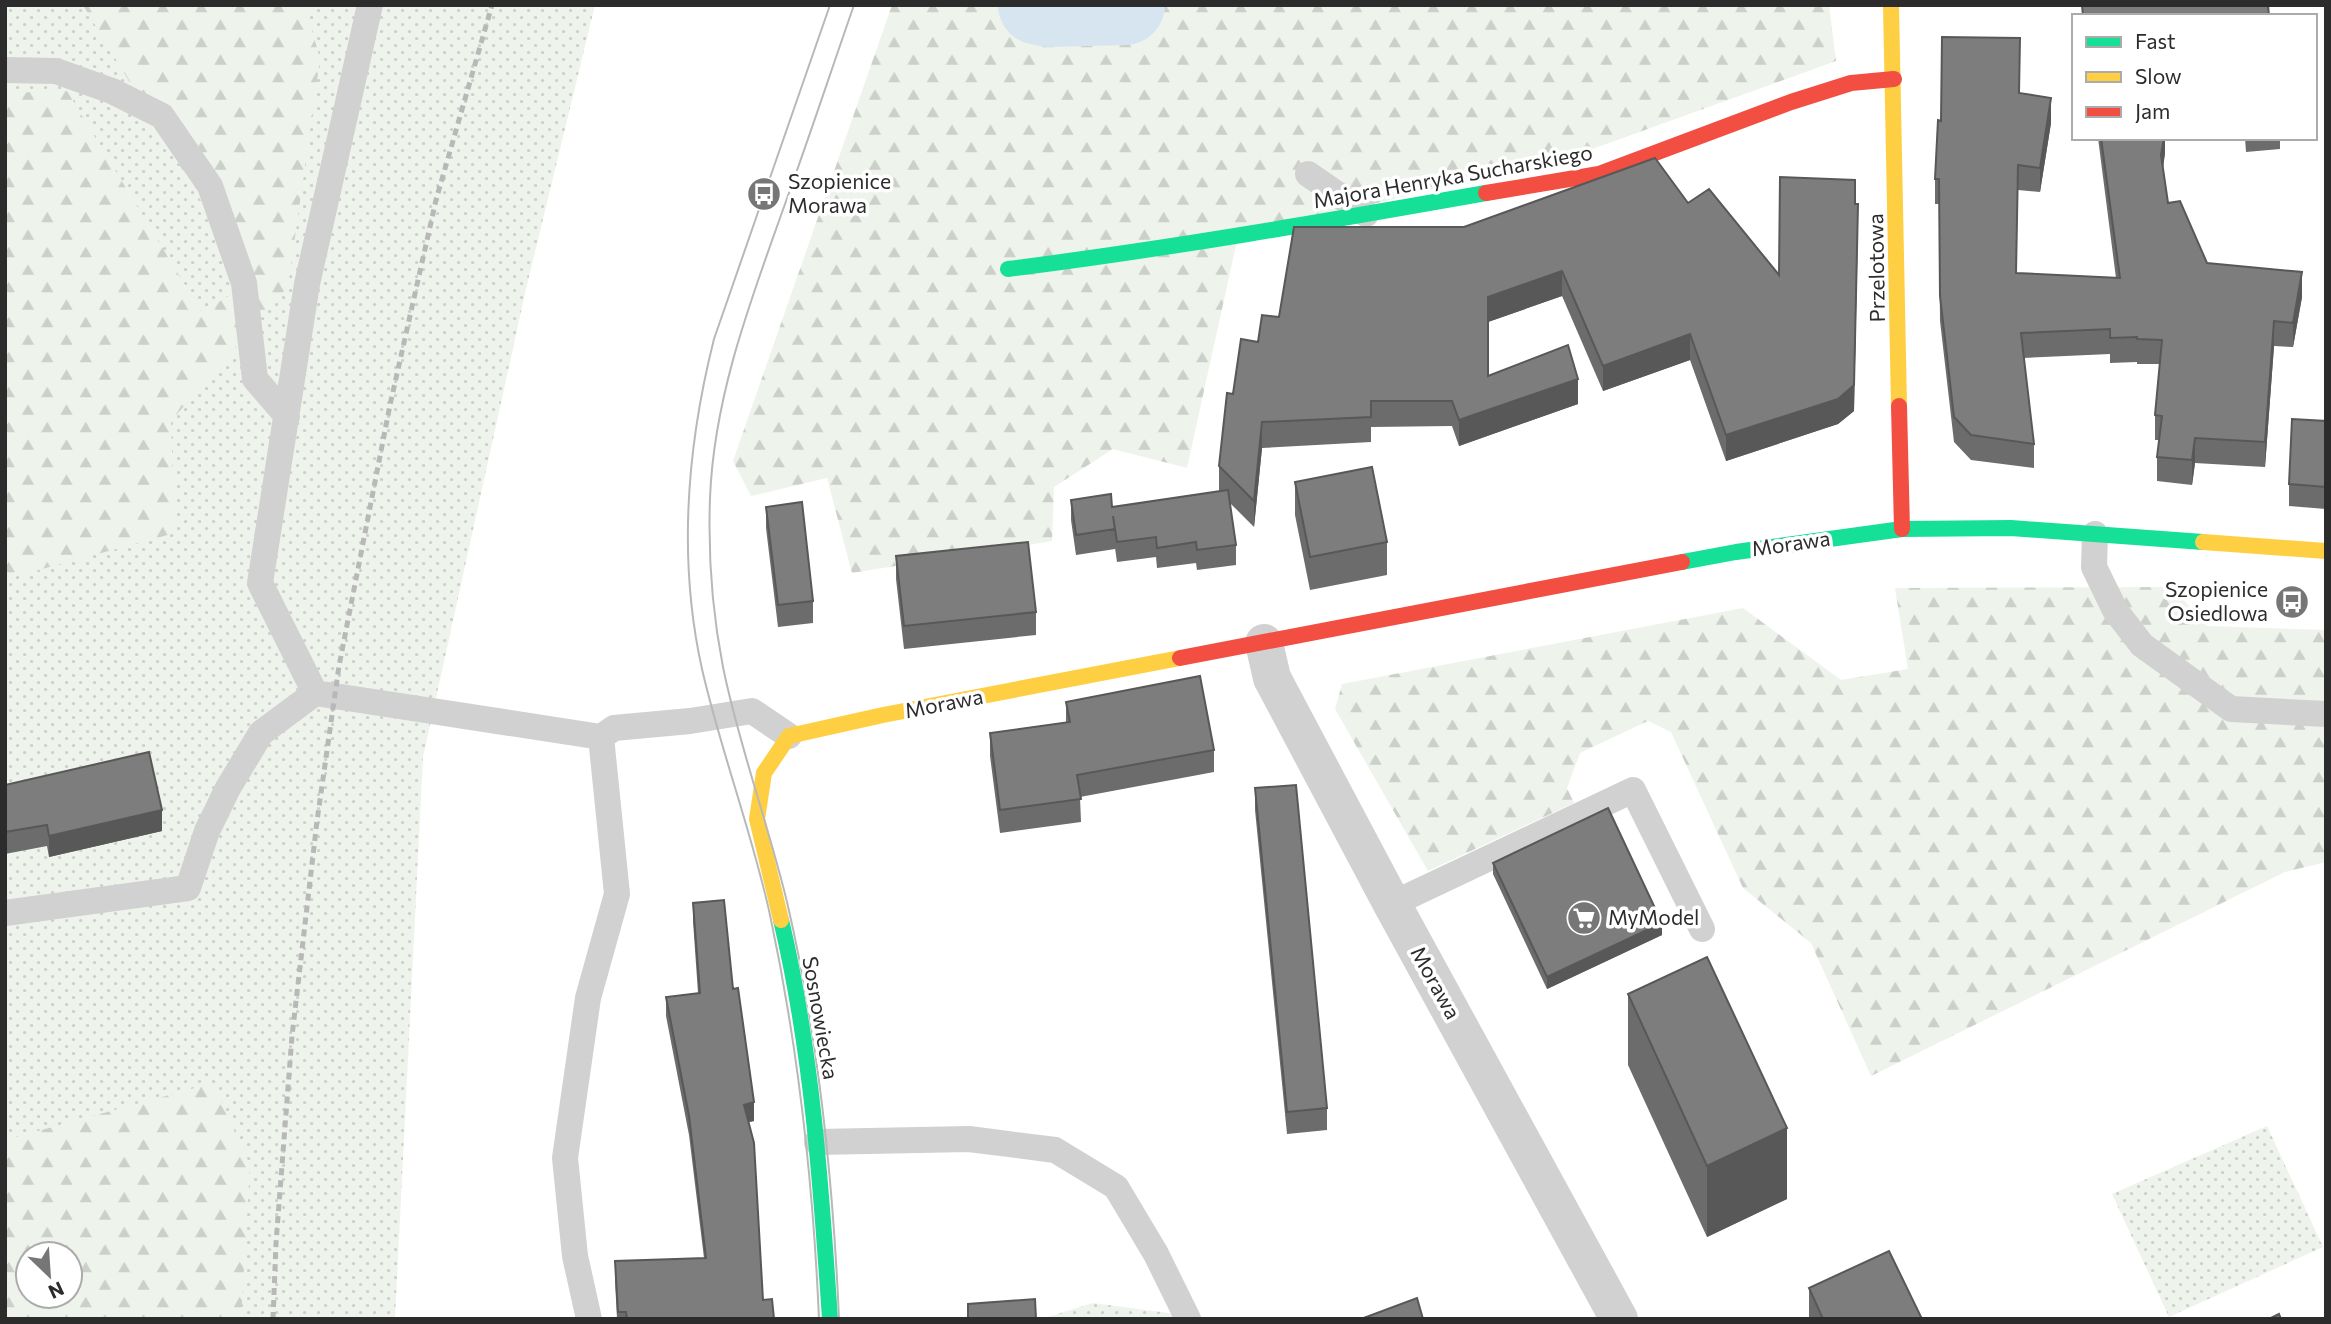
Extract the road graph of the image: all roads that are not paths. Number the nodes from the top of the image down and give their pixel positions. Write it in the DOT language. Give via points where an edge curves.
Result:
graph roads {
  1 [pos="370,5"];
  2 [pos="1891,5"];
  3 [pos="5,71"];
  4 [pos="1894,79"];
  5 [pos="1308,174"];
  6 [pos="1366,214"];
  7 [pos="1008,268"];
  8 [pos="286,416"];
  9 [pos="1902,530"];
  10 [pos="2095,534"];
  11 [pos="2326,551"];
  12 [pos="1264,643"];
  13 [pos="316,693"];
  14 [pos="2326,714"];
  15 [pos="789,736"];
  16 [pos="601,737"];
  17 [pos="1392,904"];
  18 [pos="5,913"];
  19 [pos="1702,929"];
  20 [pos="817,1142"];
  21 [pos="589,1319"];
  22 [pos="830,1319"];
  23 [pos="1188,1319"];
  24 [pos="1619,1319"];
  1 -- 8 [label="lane" via="307,284"];
  2 -- 4 [label="street, Przelotowa"];
  3 -- 8 [label="lane" via="56,71 162,116 210,186 244,283 255,379"];
  4 -- 6 [label="street, Majora Henryka Sucharskiego" via="1851,83 1791,102 1599,174"];
  4 -- 9 [label="street, Przelotowa"];
  5 -- 6 [label="lane"];
  6 -- 7 [label="street, Majora Henryka Sucharskiego" via="1105,257"];
  8 -- 13 [label="lane" via="260,583"];
  9 -- 10 [label="street, Morawa" via="2011,528"];
  9 -- 12 [label="street, Morawa" via="1736,552"];
  10 -- 11 [label="street, Morawa"];
  10 -- 14 [label="lane" via="2094,567 2115,610 2142,645 2231,709"];
  12 -- 15 [label="street, Morawa"];
  12 -- 17 [label="street, Morawa" via="1272,678"];
  13 -- 16 [label="lane"];
  13 -- 18 [label="lane" via="261,733 207,831 188,888"];
  15 -- 16 [label="lane" via="752,711 614,728"];
  15 -- 20 [label="street, Sosnowiecka" via="764,773 757,819 798,1003"];
  16 -- 21 [label="lane" via="617,894 588,998 565,1158 575,1256"];
  17 -- 19 [label="lane" via="1633,790"];
  17 -- 24 [label="street, Morawa"];
  20 -- 22 [label="street, Sosnowiecka"];
  20 -- 23 [label="lane" via="969,1139 1055,1150 1116,1187"];
}
